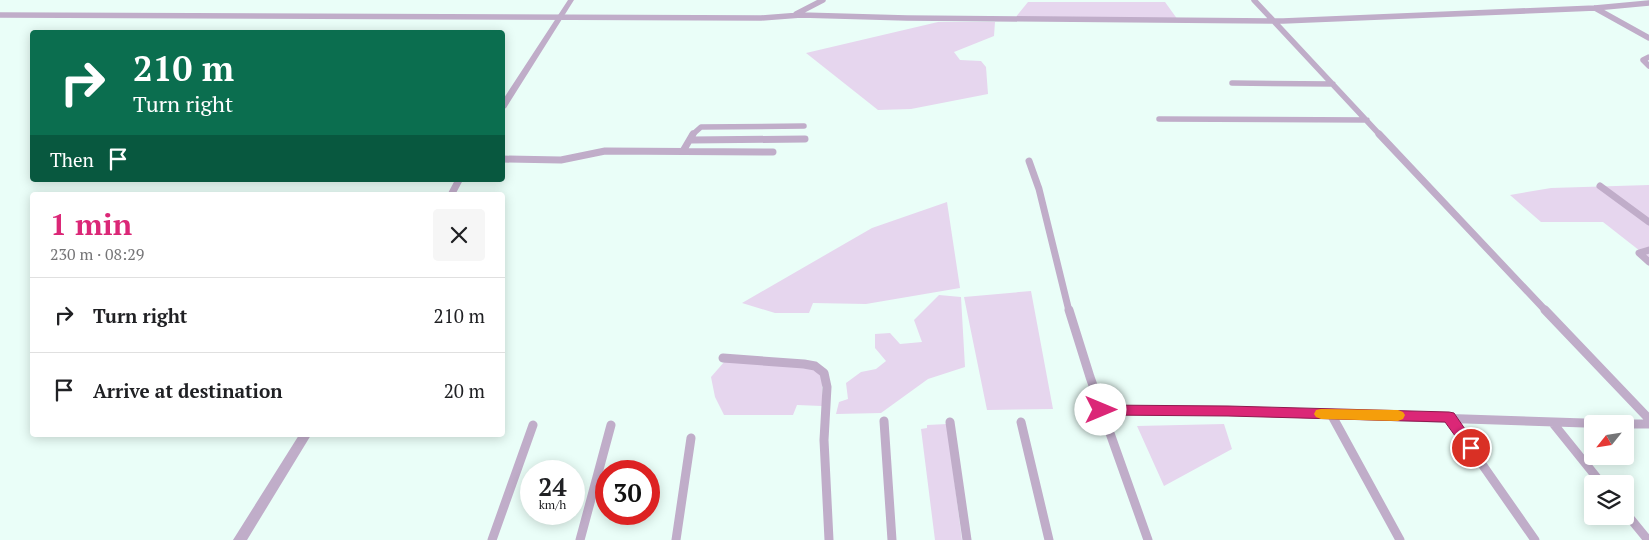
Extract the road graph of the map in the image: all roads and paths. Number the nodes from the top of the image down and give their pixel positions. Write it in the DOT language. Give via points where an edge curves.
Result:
graph roads {
  1 [pos="571,0"];
  2 [pos="823,0"];
  3 [pos="1254,0"];
  4 [pos="1649,4"];
  5 [pos="1595,8"];
  6 [pos="0,15"];
  7 [pos="794,15"];
  8 [pos="560,17"];
  9 [pos="1273,21"];
  10 [pos="1649,38"];
  11 [pos="1649,57"];
  12 [pos="1649,66"];
  13 [pos="1232,83"];
  14 [pos="1333,84"];
  15 [pos="505,103"];
  16 [pos="1159,119"];
  17 [pos="1367,120"];
  18 [pos="804,126"];
  19 [pos="805,139"];
  20 [pos="691,140"];
  21 [pos="683,151"];
  22 [pos="773,152"];
  23 [pos="505,159"];
  24 [pos="1029,161"];
  25 [pos="1600,186"];
  26 [pos="1649,222"];
  27 [pos="1649,250"];
  28 [pos="1649,262"];
  29 [pos="723,358"];
  30 [pos="1101,410"];
  31 [pos="1331,414"];
  32 [pos="1449,417"];
  33 [pos="1649,418"];
  34 [pos="884,421"];
  35 [pos="950,422"];
  36 [pos="1021,422"];
  37 [pos="1552,422"];
  38 [pos="1584,423"];
  39 [pos="1634,424"];
  40 [pos="1649,424"];
  41 [pos="533,425"];
  42 [pos="611,425"];
  43 [pos="304,437"];
  44 [pos="691,438"];
  45 [pos="1595,475"];
  46 [pos="1634,523"];
  47 [pos="240,540"];
  48 [pos="492,540"];
  49 [pos="580,540"];
  50 [pos="676,540"];
  51 [pos="829,540"];
  52 [pos="892,540"];
  53 [pos="967,540"];
  54 [pos="1049,540"];
  55 [pos="1148,540"];
  56 [pos="1400,540"];
  57 [pos="1535,540"];
  58 [pos="1648,540"];
  1 -- 8 [label="street"];
  2 -- 7 [label="street"];
  3 -- 9 [label="street"];
  4 -- 5 [label="street"];
  5 -- 9 [label="street"];
  5 -- 10 [label="street"];
  6 -- 8 [label="street"];
  7 -- 8 [label="street" via="760,18"];
  7 -- 9 [label="street"];
  8 -- 15 [label="street"];
  9 -- 14 [label="street"];
  11 -- 12 [label="street" via="1643,59"];
  13 -- 14 [label="street"];
  14 -- 17 [label="street"];
  16 -- 17 [label="street"];
  17 -- 33 [label="street"];
  18 -- 20 [label="street" via="703,127 695,131"];
  19 -- 20 [label="street"];
  20 -- 21 [label="street"];
  21 -- 22 [label="street"];
  21 -- 23 [label="street" via="605,151 562,160"];
  24 -- 30 [label="street" via="1038,183 1060,278"];
  25 -- 26 [label="street"];
  27 -- 28 [label="street" via="1640,253"];
  29 -- 51 [label="street" via="806,364 821,369 827,386 824,420"];
  30 -- 31 [label="street"];
  30 -- 55 [label="street"];
  31 -- 32 [label="street"];
  31 -- 56 [label="street"];
  32 -- 37 [label="street"];
  32 -- 57 [label="street"];
  34 -- 52 [label="street"];
  35 -- 53 [label="street"];
  36 -- 54 [label="street"];
  37 -- 38 [label="street"];
  37 -- 45 [label="street"];
  39 -- 40 [label="street"];
  41 -- 48 [label="street"];
  42 -- 49 [label="street"];
  43 -- 47 [label="street"];
  44 -- 50 [label="street"];
  46 -- 58 [label="street"];
}
